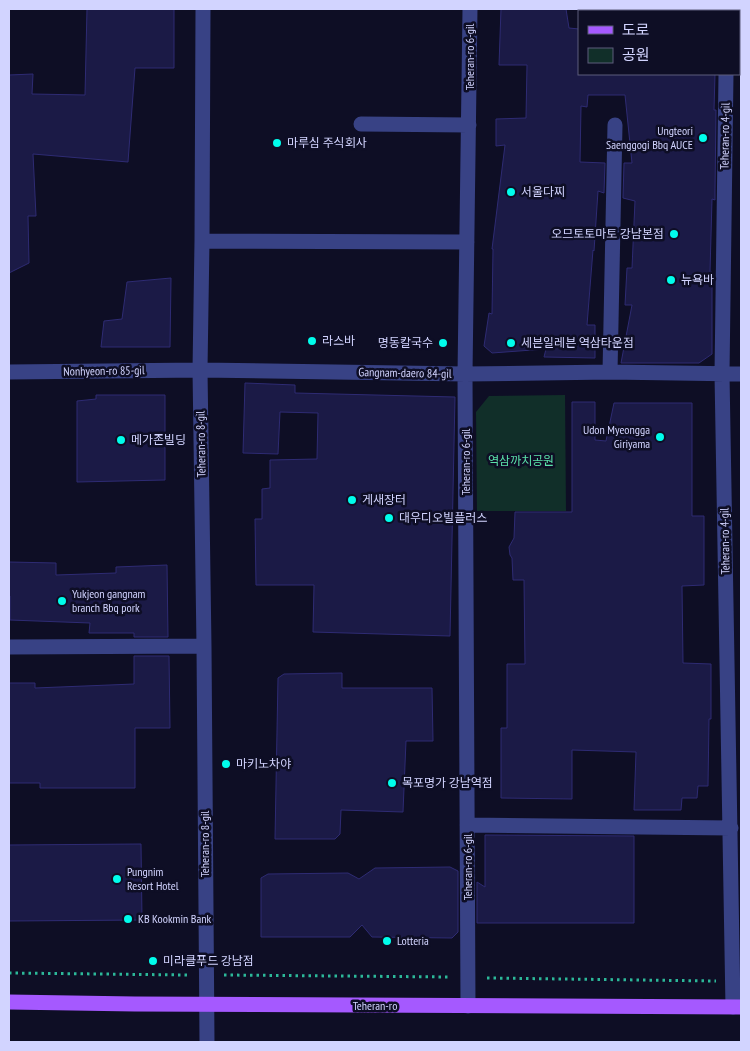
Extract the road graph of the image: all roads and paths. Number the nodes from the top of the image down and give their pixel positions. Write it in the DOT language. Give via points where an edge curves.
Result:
graph roads {
  1 [pos="203,9"];
  2 [pos="470,9"];
  3 [pos="726,75"];
  4 [pos="361,124"];
  5 [pos="469,125"];
  6 [pos="615,125"];
  7 [pos="202,241"];
  8 [pos="468,242"];
  9 [pos="200,370"];
  10 [pos="9,372"];
  11 [pos="610,372"];
  12 [pos="465,374"];
  13 [pos="722,374"];
  14 [pos="741,374"];
  15 [pos="204,646"];
  16 [pos="9,647"];
  17 [pos="467,825"];
  18 [pos="730,828"];
  19 [pos="9,973"];
  20 [pos="206,975"];
  21 [pos="468,978"];
  22 [pos="733,981"];
  23 [pos="9,1002"];
  24 [pos="206,1004"];
  25 [pos="468,1006"];
  26 [pos="737,1007"];
  27 [pos="207,1042"];
  1 -- 7 [label="street, Teheran-ro 8-gil"];
  2 -- 5 [label="street, Teheran-ro 6-gil"];
  3 -- 13 [label="street, Teheran-ro 4-gil"];
  4 -- 5 [label="street"];
  5 -- 8 [label="street, Teheran-ro 6-gil"];
  6 -- 11 [label="street"];
  7 -- 8 [label="street"];
  7 -- 9 [label="street, Teheran-ro 8-gil"];
  8 -- 12 [label="street, Teheran-ro 6-gil"];
  9 -- 10 [label="street, Nonhyeon-ro 85-gil"];
  9 -- 12 [label="street, Gangnam-daero 84-gil"];
  9 -- 15 [label="street, Teheran-ro 8-gil"];
  11 -- 12 [label="street, Gangnam-daero 84-gil"];
  11 -- 13 [label="street, Gangnam-daero 84-gil"];
  12 -- 17 [label="street, Teheran-ro 6-gil"];
  13 -- 14 [label="street, Gangnam-daero 84-gil"];
  13 -- 18 [label="street, Teheran-ro 4-gil"];
  15 -- 16 [label="street"];
  15 -- 20 [label="street, Teheran-ro 8-gil"];
  17 -- 18 [label="street"];
  17 -- 21 [label="street, Teheran-ro 6-gil"];
  18 -- 22 [label="street, Teheran-ro 4-gil"];
  19 -- 20 [label="path"];
  20 -- 21 [label="path"];
  20 -- 24 [label="street, Teheran-ro 8-gil"];
  21 -- 22 [label="path"];
  21 -- 25 [label="street, Teheran-ro 6-gil"];
  22 -- 26 [label="street, Teheran-ro 4-gil"];
  23 -- 24 [label="main road, Teheran-ro"];
  24 -- 25 [label="main road, Teheran-ro"];
  24 -- 27 [label="street, Teheran-ro 8-gil"];
  25 -- 26 [label="main road, Teheran-ro"];
}
